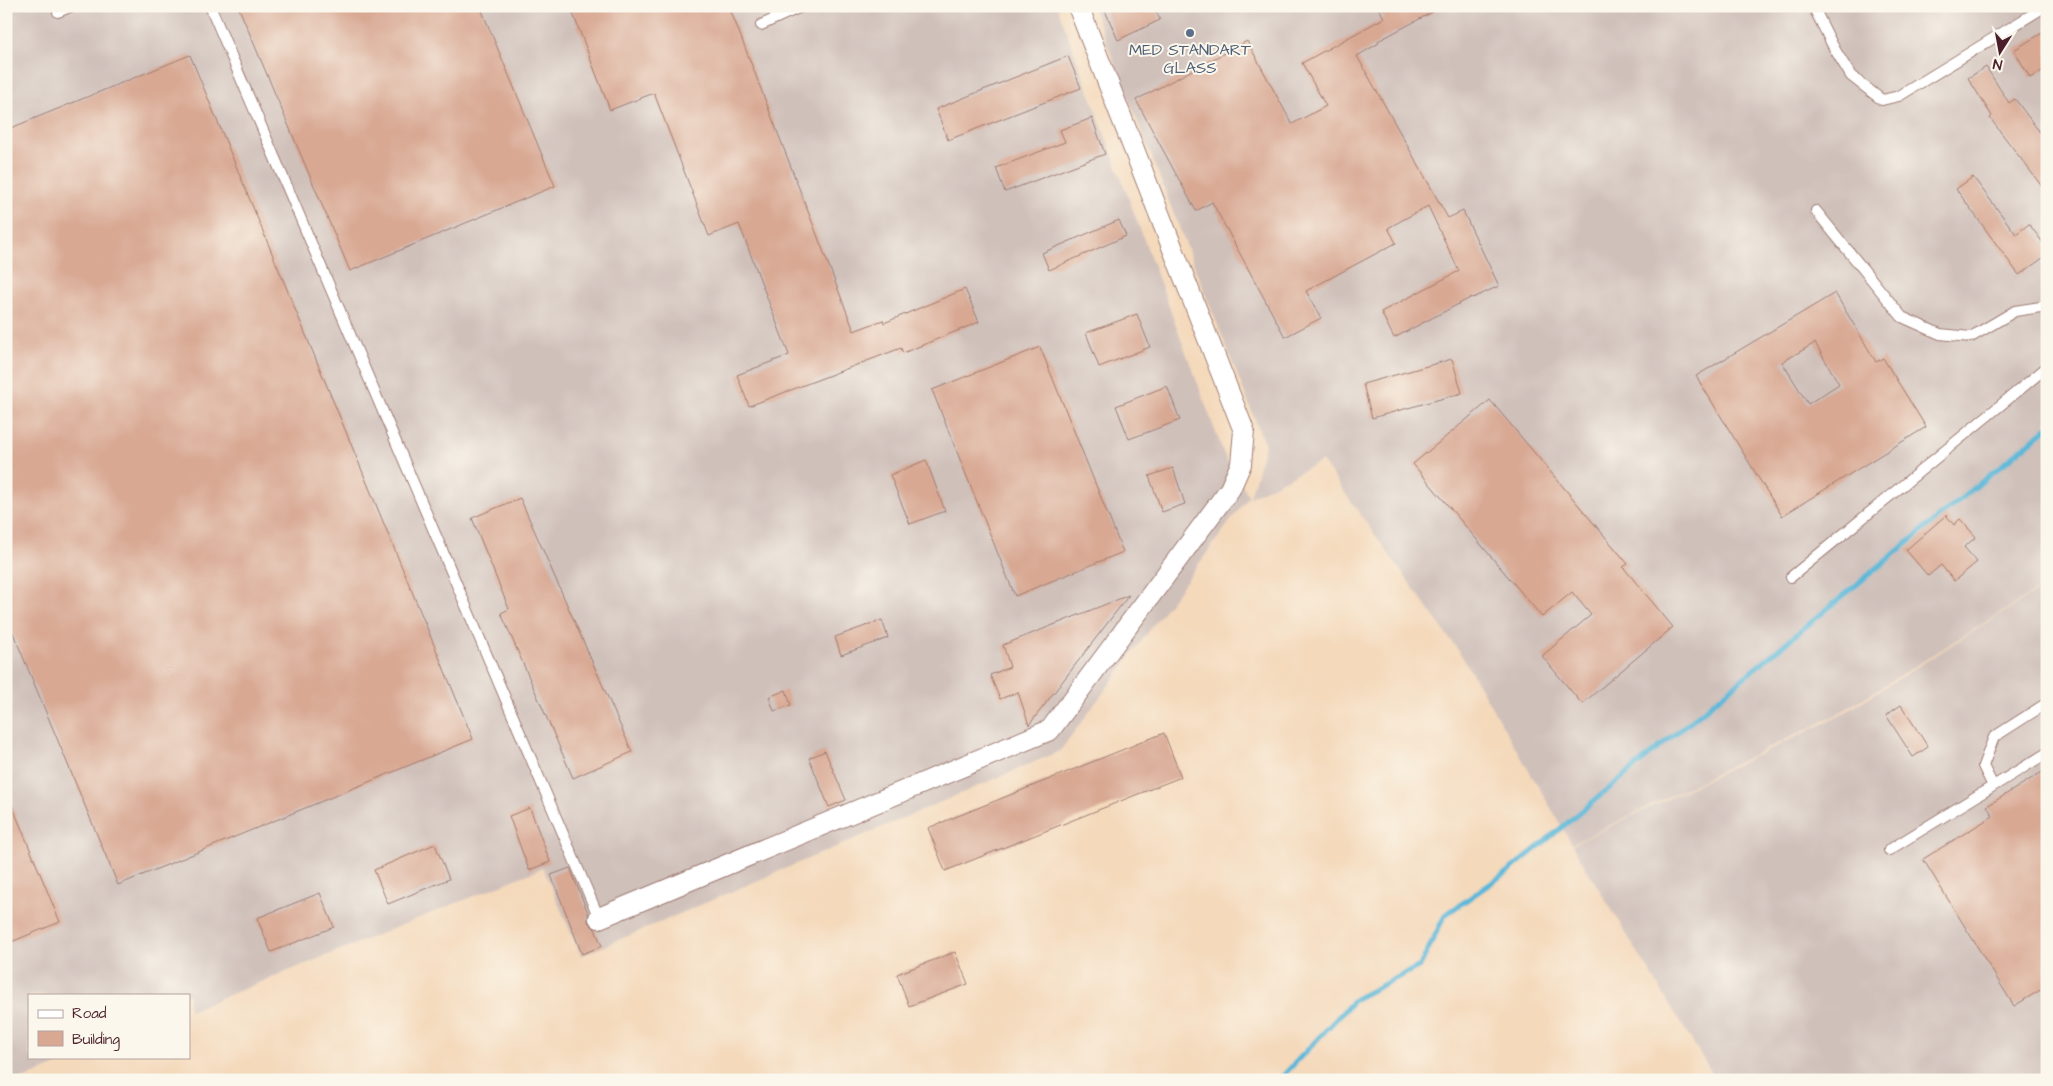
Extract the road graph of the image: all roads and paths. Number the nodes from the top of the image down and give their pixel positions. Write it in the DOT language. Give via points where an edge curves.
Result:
graph roads {
  1 [pos="72,6"];
  2 [pos="210,6"];
  3 [pos="804,6"];
  4 [pos="1078,6"];
  5 [pos="1813,6"];
  6 [pos="2046,6"];
  7 [pos="58,12"];
  8 [pos="761,25"];
  9 [pos="1816,211"];
  10 [pos="2047,306"];
  11 [pos="2047,367"];
  12 [pos="1791,577"];
  13 [pos="2047,703"];
  14 [pos="2047,752"];
  15 [pos="1993,786"];
  16 [pos="1889,850"];
  17 [pos="598,918"];
  1 -- 7 [label="lane"];
  2 -- 17 [label="lane"];
  3 -- 8 [label="lane"];
  4 -- 17 [label="street" via="1244,431 1241,464 1230,489 1050,730"];
  5 -- 6 [label="lane" via="1851,76 1882,100 1900,96"];
  9 -- 10 [label="lane" via="1902,317 1940,334 1971,337 2015,311"];
  11 -- 12 [label="lane"];
  13 -- 15 [label="lane" via="1994,737 1984,766"];
  14 -- 15 [label="lane"];
  15 -- 16 [label="lane"];
}
